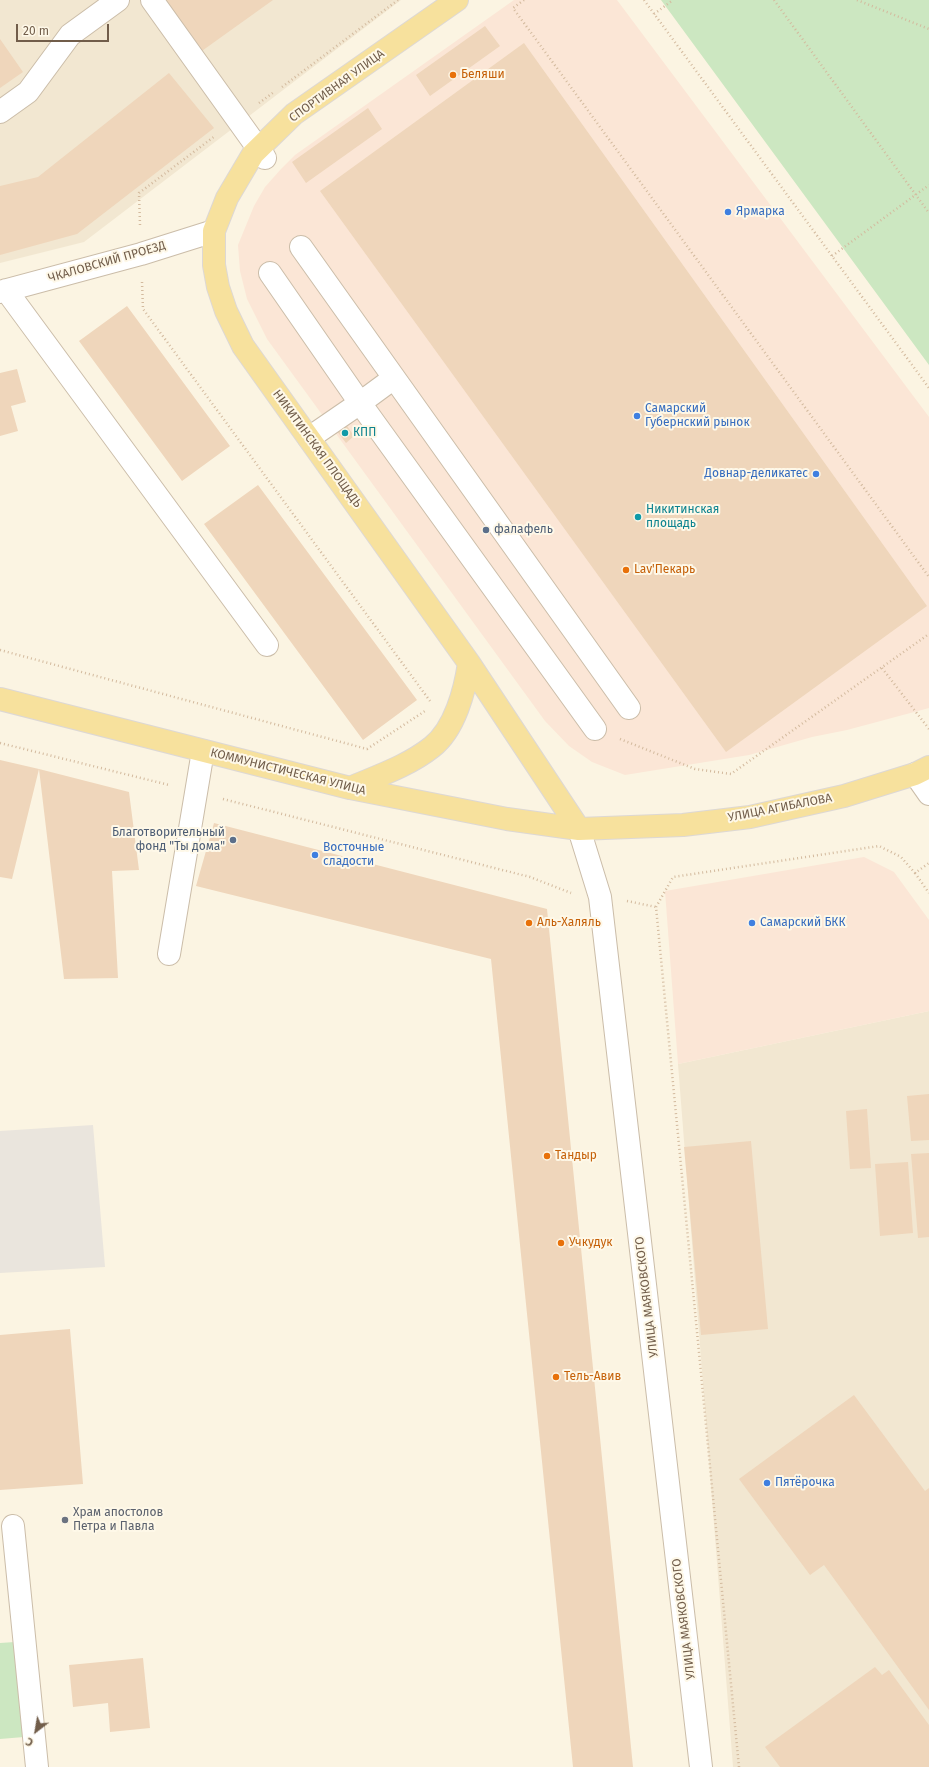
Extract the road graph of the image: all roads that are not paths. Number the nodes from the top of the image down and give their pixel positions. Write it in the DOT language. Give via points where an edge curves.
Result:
graph roads {
  1 [pos="118,0"];
  2 [pos="152,0"];
  3 [pos="457,0"];
  4 [pos="0,112"];
  5 [pos="262,154"];
  6 [pos="214,232"];
  7 [pos="301,247"];
  8 [pos="270,273"];
  9 [pos="3,291"];
  10 [pos="394,378"];
  11 [pos="360,403"];
  12 [pos="309,438"];
  13 [pos="267,644"];
  14 [pos="470,663"];
  15 [pos="0,699"];
  16 [pos="629,708"];
  17 [pos="595,729"];
  18 [pos="202,751"];
  19 [pos="922,770"];
  20 [pos="350,788"];
  21 [pos="929,794"];
  22 [pos="579,829"];
  23 [pos="169,954"];
  24 [pos="13,1526"];
  25 [pos="37,1767"];
  26 [pos="701,1767"];
  1 -- 4 [label="street" via="70,35 28,92"];
  2 -- 5 [label="street"];
  3 -- 5 [label="main road, СПОРТИВНАЯ УЛИЦА" via="294,114"];
  5 -- 6 [label="main road, СПОРТИВНАЯ УЛИЦА" via="253,154 227,198"];
  6 -- 9 [label="street, ЧКАЛОВСКИЙ ПРОЕЗД"];
  6 -- 12 [label="main road, НИКИТИНСКАЯ ПЛОЩАДЬ" via="214,265 226,311 243,346"];
  7 -- 10 [label="street"];
  8 -- 11 [label="street"];
  9 -- 13 [label="street"];
  10 -- 11 [label="street"];
  10 -- 16 [label="street"];
  11 -- 12 [label="street"];
  11 -- 17 [label="street"];
  12 -- 14 [label="main road, НИКИТИНСКАЯ ПЛОЩАДЬ"];
  14 -- 20 [label="main road" via="466,688 449,728 433,746 406,764"];
  14 -- 22 [label="main road, НИКИТИНСКАЯ ПЛОЩАДЬ"];
  15 -- 18 [label="main road, КОММУНИСТИЧЕСКАЯ УЛИЦА"];
  18 -- 20 [label="main road, КОММУНИСТИЧЕСКАЯ УЛИЦА"];
  18 -- 23 [label="street"];
  19 -- 21 [label="street"];
  19 -- 22 [label="main road, УЛИЦА АГИБАЛОВА" via="844,796 750,816 682,824"];
  20 -- 22 [label="main road, КОММУНИСТИЧЕСКАЯ УЛИЦА" via="507,819"];
  22 -- 26 [label="street, УЛИЦА МАЯКОВСКОГО" via="600,897"];
  24 -- 25 [label="street"];
}
